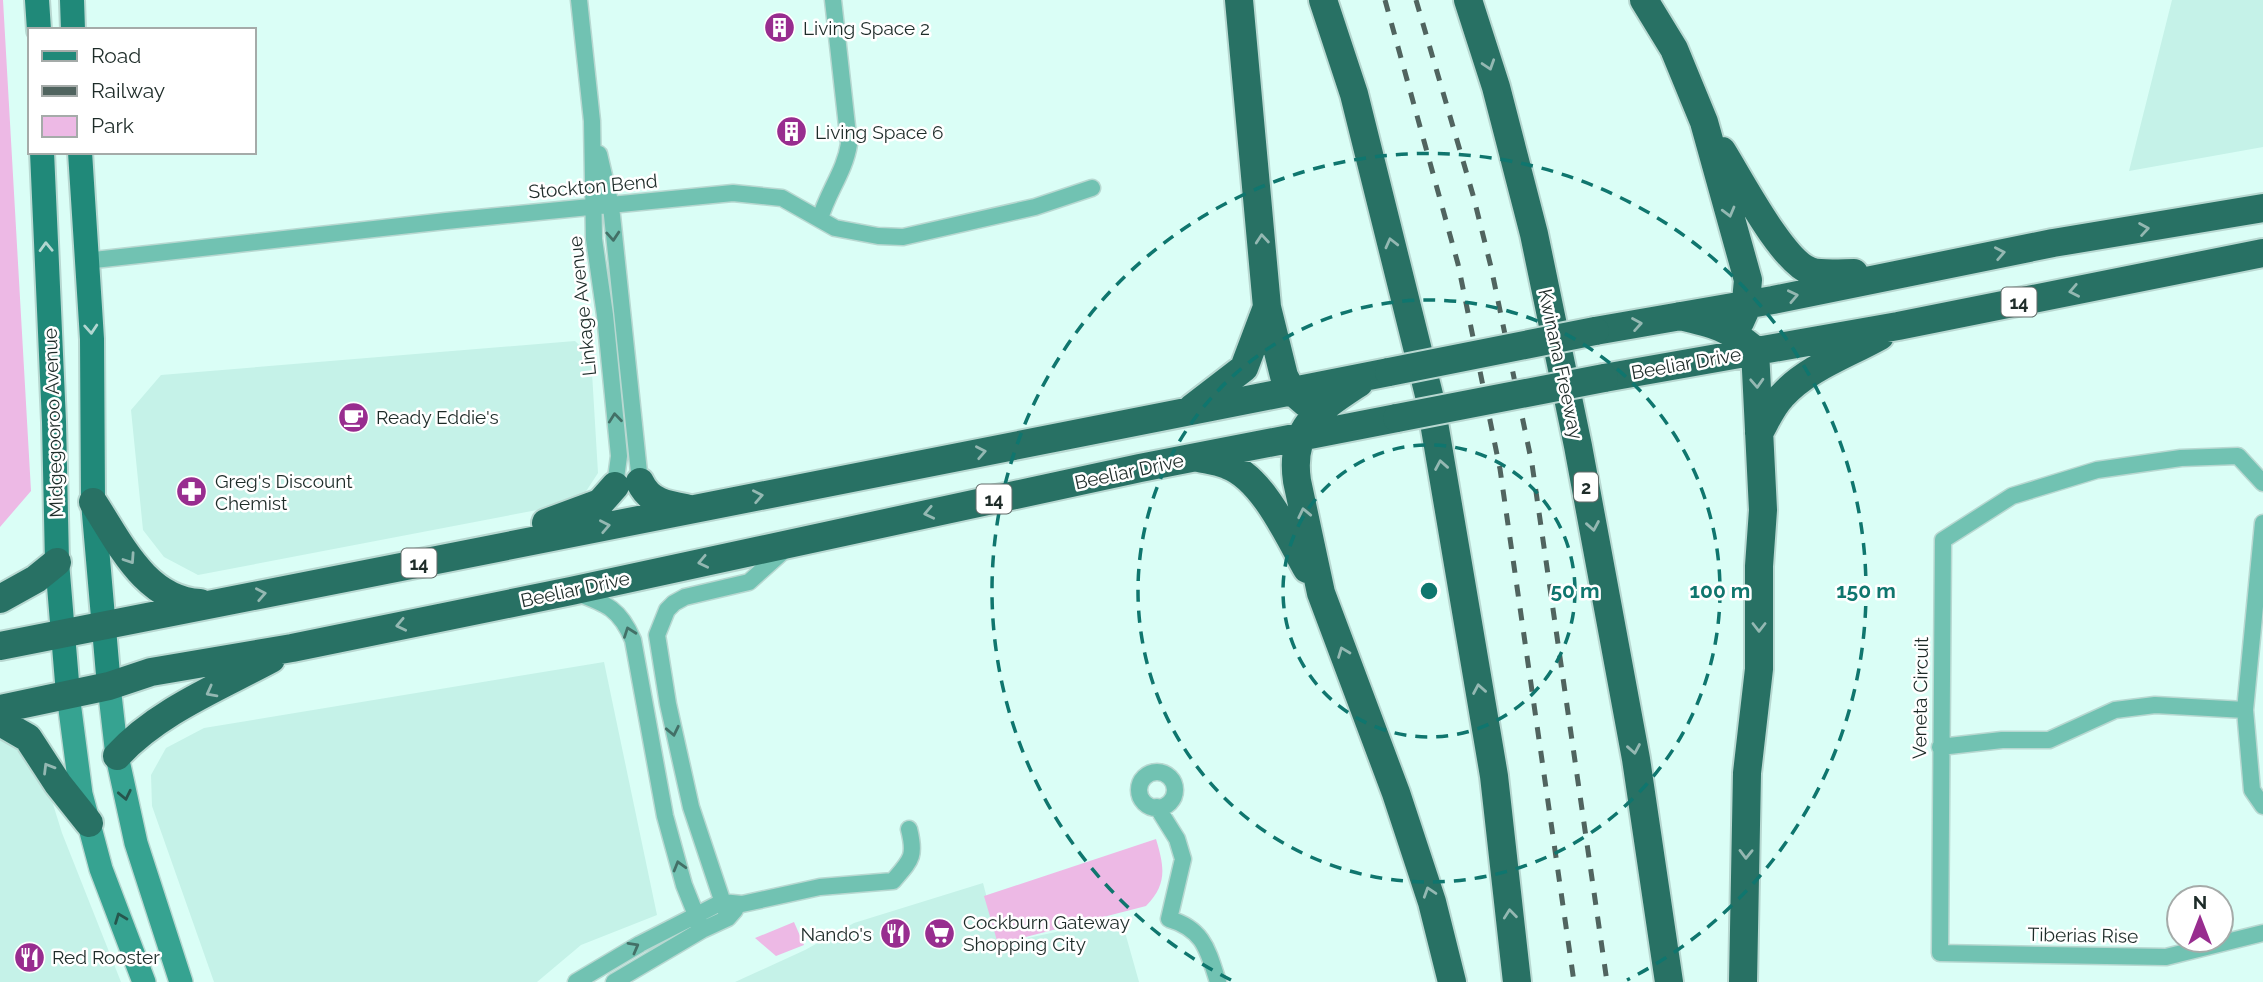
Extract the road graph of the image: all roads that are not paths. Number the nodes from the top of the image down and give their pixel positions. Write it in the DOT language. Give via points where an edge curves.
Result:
graph roads {
  1 [pos="37,0"];
  2 [pos="72,0"];
  3 [pos="579,0"];
  4 [pos="833,0"];
  5 [pos="1239,0"];
  6 [pos="1323,0"];
  7 [pos="1468,0"];
  8 [pos="1644,0"];
  9 [pos="39,28"];
  10 [pos="73,28"];
  11 [pos="592,121"];
  12 [pos="1704,122"];
  13 [pos="42,154"];
  14 [pos="80,154"];
  15 [pos="1091,188"];
  16 [pos="611,206"];
  17 [pos="593,207"];
  18 [pos="2263,208"];
  19 [pos="820,219"];
  20 [pos="2263,253"];
  21 [pos="85,261"];
  22 [pos="1892,275"];
  23 [pos="1746,305"];
  24 [pos="1267,307"];
  25 [pos="1680,316"];
  26 [pos="1898,326"];
  27 [pos="1733,331"];
  28 [pos="1755,350"];
  29 [pos="1680,363"];
  30 [pos="1379,374"];
  31 [pos="1292,391"];
  32 [pos="1319,410"];
  33 [pos="1187,412"];
  34 [pos="1388,419"];
  35 [pos="1759,433"];
  36 [pos="1301,437"];
  37 [pos="1195,457"];
  38 [pos="2263,483"];
  39 [pos="627,484"];
  40 [pos="93,502"];
  41 [pos="691,509"];
  42 [pos="2263,523"];
  43 [pos="794,542"];
  44 [pos="478,551"];
  45 [pos="57,562"];
  46 [pos="571,591"];
  47 [pos="1321,593"];
  48 [pos="0,599"];
  49 [pos="212,603"];
  50 [pos="103,625"];
  51 [pos="63,633"];
  52 [pos="0,646"];
  53 [pos="292,648"];
  54 [pos="109,686"];
  55 [pos="68,694"];
  56 [pos="0,709"];
  57 [pos="2245,710"];
  58 [pos="0,722"];
  59 [pos="1940,747"];
  60 [pos="117,756"];
  61 [pos="1164,804"];
  62 [pos="2263,806"];
  63 [pos="89,823"];
  64 [pos="909,829"];
  65 [pos="725,910"];
  66 [pos="699,922"];
  67 [pos="2263,933"];
  68 [pos="1940,953"];
  69 [pos="144,982"];
  70 [pos="181,982"];
  71 [pos="576,982"];
  72 [pos="614,982"];
  73 [pos="1218,982"];
  74 [pos="1452,982"];
  75 [pos="1517,982"];
  76 [pos="1669,982"];
  77 [pos="1744,982"];
  1 -- 9 [label="main road"];
  2 -- 10 [label="main road"];
  3 -- 11 [label="street, Linkage Avenue"];
  4 -- 19 [label="street" via="849,144"];
  24 -- 5 [label="highway, one-way"];
  75 -- 6 [label="highway, one-way" via="1494,776 1430,399 1354,94"];
  7 -- 76 [label="highway, Kwinana Freeway / 2, one-way" via="1534,234 1578,446 1636,759"];
  8 -- 12 [label="highway" via="1674,49"];
  11 -- 16 [label="street, Linkage Avenue"];
  11 -- 17 [label="street, Linkage Avenue"];
  12 -- 22 [label="highway" via="1789,254 1810,271"];
  12 -- 23 [label="highway, one-way" via="1748,280"];
  45 -- 13 [label="main road, Midgegooroo Avenue, one-way"];
  14 -- 21 [label="main road, Midgegooroo Avenue"];
  15 -- 19 [label="street, Stockton Bend" via="1035,207 904,237 835,228"];
  16 -- 17 [label="street, Stockton Bend"];
  16 -- 19 [label="street, Stockton Bend" via="733,193 782,198"];
  16 -- 39 [label="street, Linkage Avenue, one-way"];
  17 -- 21 [label="street, Stockton Bend"];
  39 -- 17 [label="street, Linkage Avenue, one-way" via="618,456"];
  22 -- 18 [label="highway, 14, one-way"];
  20 -- 26 [label="highway, Beeliar Drive / 14, one-way"];
  21 -- 40 [label="main road, Midgegooroo Avenue, one-way" via="92,339"];
  23 -- 22 [label="highway, 14, one-way"];
  23 -- 25 [label="highway, 14"];
  23 -- 27 [label="highway"];
  24 -- 31 [label="highway"];
  24 -- 33 [label="highway" via="1244,368"];
  25 -- 27 [label="highway"];
  30 -- 25 [label="highway, 14, one-way, bridge"];
  26 -- 28 [label="highway, Beeliar Drive / 14"];
  26 -- 35 [label="highway" via="1795,384"];
  27 -- 28 [label="highway"];
  27 -- 29 [label="highway" via="1723,342"];
  28 -- 29 [label="highway, Beeliar Drive / 14"];
  28 -- 35 [label="highway, one-way"];
  29 -- 34 [label="highway, Beeliar Drive / 14, bridge"];
  30 -- 31 [label="highway, 14"];
  30 -- 32 [label="highway"];
  31 -- 32 [label="highway"];
  31 -- 33 [label="highway, 14"];
  32 -- 34 [label="highway"];
  32 -- 36 [label="highway"];
  41 -- 33 [label="highway, 14, one-way"];
  34 -- 36 [label="highway, Beeliar Drive / 14"];
  35 -- 77 [label="highway, one-way" via="1763,510 1759,669 1747,773"];
  36 -- 37 [label="highway, Beeliar Drive / 14"];
  47 -- 36 [label="highway, one-way" via="1295,467"];
  37 -- 43 [label="highway, Beeliar Drive / 14, one-way"];
  37 -- 47 [label="highway" via="1228,465 1248,477 1273,510"];
  38 -- 59 [label="street, Veneta Circuit" via="2238,456 2182,458 2096,470 2011,496 1943,540"];
  39 -- 41 [label="highway" via="664,504"];
  39 -- 44 [label="highway" via="590,508"];
  40 -- 49 [label="highway, one-way" via="143,576 184,602"];
  40 -- 50 [label="main road, Midgegooroo Avenue"];
  44 -- 41 [label="highway, 14, one-way"];
  42 -- 57 [label="street"];
  43 -- 46 [label="highway, Beeliar Drive / 14, one-way"];
  43 -- 65 [label="street, one-way" via="749,582 674,603 657,635 691,807"];
  49 -- 44 [label="highway, 14, one-way"];
  45 -- 48 [label="highway"];
  45 -- 51 [label="main road, Midgegooroo Avenue"];
  46 -- 53 [label="highway, Beeliar Drive / 14, one-way"];
  66 -- 46 [label="street, one-way" via="665,816 633,640 625,621 613,609"];
  74 -- 47 [label="highway, one-way" via="1432,902 1396,793"];
  49 -- 50 [label="highway, 14"];
  50 -- 51 [label="highway, 14"];
  50 -- 54 [label="main road, Midgegooroo Avenue"];
  51 -- 52 [label="highway, 14"];
  51 -- 55 [label="main road, Midgegooroo Avenue"];
  53 -- 54 [label="highway, Beeliar Drive / 14" via="151,672"];
  53 -- 60 [label="highway, one-way" via="156,722"];
  54 -- 55 [label="highway, Beeliar Drive / 14"];
  54 -- 60 [label="street"];
  55 -- 56 [label="highway, Beeliar Drive / 14"];
  55 -- 63 [label="street" via="80,794"];
  57 -- 59 [label="street" via="2155,705 2115,710 2049,740"];
  57 -- 62 [label="street" via="2252,790"];
  63 -- 58 [label="highway, one-way" via="28,738"];
  59 -- 68 [label="street, Veneta Circuit"];
  60 -- 70 [label="street, one-way" via="136,843"];
  61 -- 73 [label="street" via="1183,859 1169,919 1198,935"];
  69 -- 63 [label="street, one-way"];
  64 -- 65 [label="street" via="913,853 893,881 820,887"];
  65 -- 66 [label="street"];
  71 -- 66 [label="street, one-way" via="640,944"];
  66 -- 72 [label="street"];
  67 -- 68 [label="street, Tiberias Rise" via="2166,957"];
}
